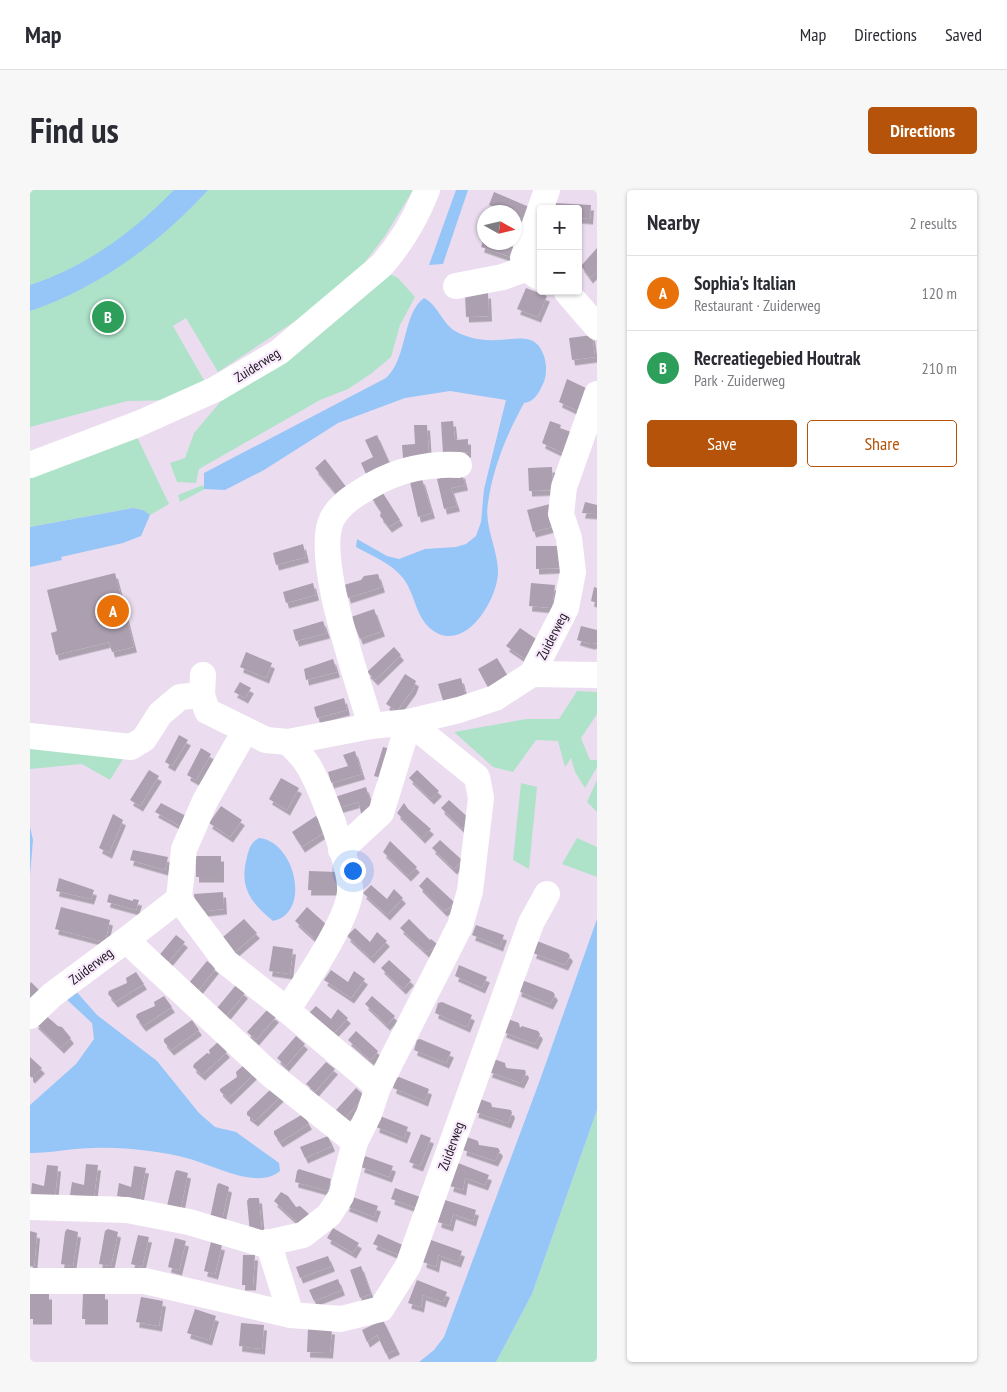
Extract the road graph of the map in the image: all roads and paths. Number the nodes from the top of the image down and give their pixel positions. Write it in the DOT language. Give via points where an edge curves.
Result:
graph roads {
  1 [pos="427,190"];
  2 [pos="547,190"];
  3 [pos="535,273"];
  4 [pos="456,286"];
  5 [pos="569,295"];
  6 [pos="597,327"];
  7 [pos="597,394"];
  8 [pos="30,465"];
  9 [pos="459,465"];
  10 [pos="532,674"];
  11 [pos="597,675"];
  12 [pos="408,722"];
  13 [pos="371,726"];
  14 [pos="245,731"];
  15 [pos="30,736"];
  16 [pos="288,742"];
  17 [pos="341,850"];
  18 [pos="547,894"];
  19 [pos="179,899"];
  20 [pos="126,940"];
  21 [pos="287,1010"];
  22 [pos="30,1016"];
  23 [pos="378,1087"];
  24 [pos="355,1142"];
  25 [pos="30,1207"];
  26 [pos="268,1242"];
  27 [pos="30,1281"];
  28 [pos="291,1316"];
  1 -- 8 [label="street, Zuiderweg" via="411,226 382,265 279,352 196,399"];
  2 -- 3 [label="street" via="523,258"];
  3 -- 4 [label="street"];
  5 -- 6 [label="street"];
  7 -- 10 [label="street, Zuiderweg" via="564,487 561,514 569,538 573,572 566,608"];
  9 -- 13 [label="street" via="412,469 378,481 347,500 332,520 326,548 332,591"];
  10 -- 11 [label="street, Zuiderweg"];
  10 -- 12 [label="street, Zuiderweg" via="495,698"];
  12 -- 13 [label="street, Zuiderweg"];
  12 -- 17 [label="street" via="381,814"];
  12 -- 23 [label="street" via="477,777 481,798 470,890 460,926"];
  13 -- 16 [label="street, Zuiderweg"];
  14 -- 15 [label="street, Zuiderweg" via="207,711 202,685 180,697 160,714 144,738 131,747"];
  14 -- 16 [label="street, Zuiderweg" via="266,740"];
  14 -- 19 [label="street" via="205,801 184,849"];
  16 -- 17 [label="street" via="318,784"];
  17 -- 21 [label="street" via="350,891 346,910"];
  18 -- 28 [label="street, Zuiderweg" via="531,923 408,1266 381,1309 340,1319"];
  19 -- 20 [label="street"];
  19 -- 21 [label="street" via="226,962"];
  20 -- 22 [label="street, Zuiderweg" via="52,995"];
  20 -- 24 [label="street, Zuiderweg" via="270,1074"];
  21 -- 23 [label="street"];
  23 -- 24 [label="street"];
  24 -- 26 [label="street" via="341,1196 329,1214 303,1235"];
  25 -- 26 [label="street" via="127,1210 188,1222 263,1244"];
  26 -- 28 [label="street"];
  27 -- 28 [label="street, Zuiderweg" via="145,1281"];
}
